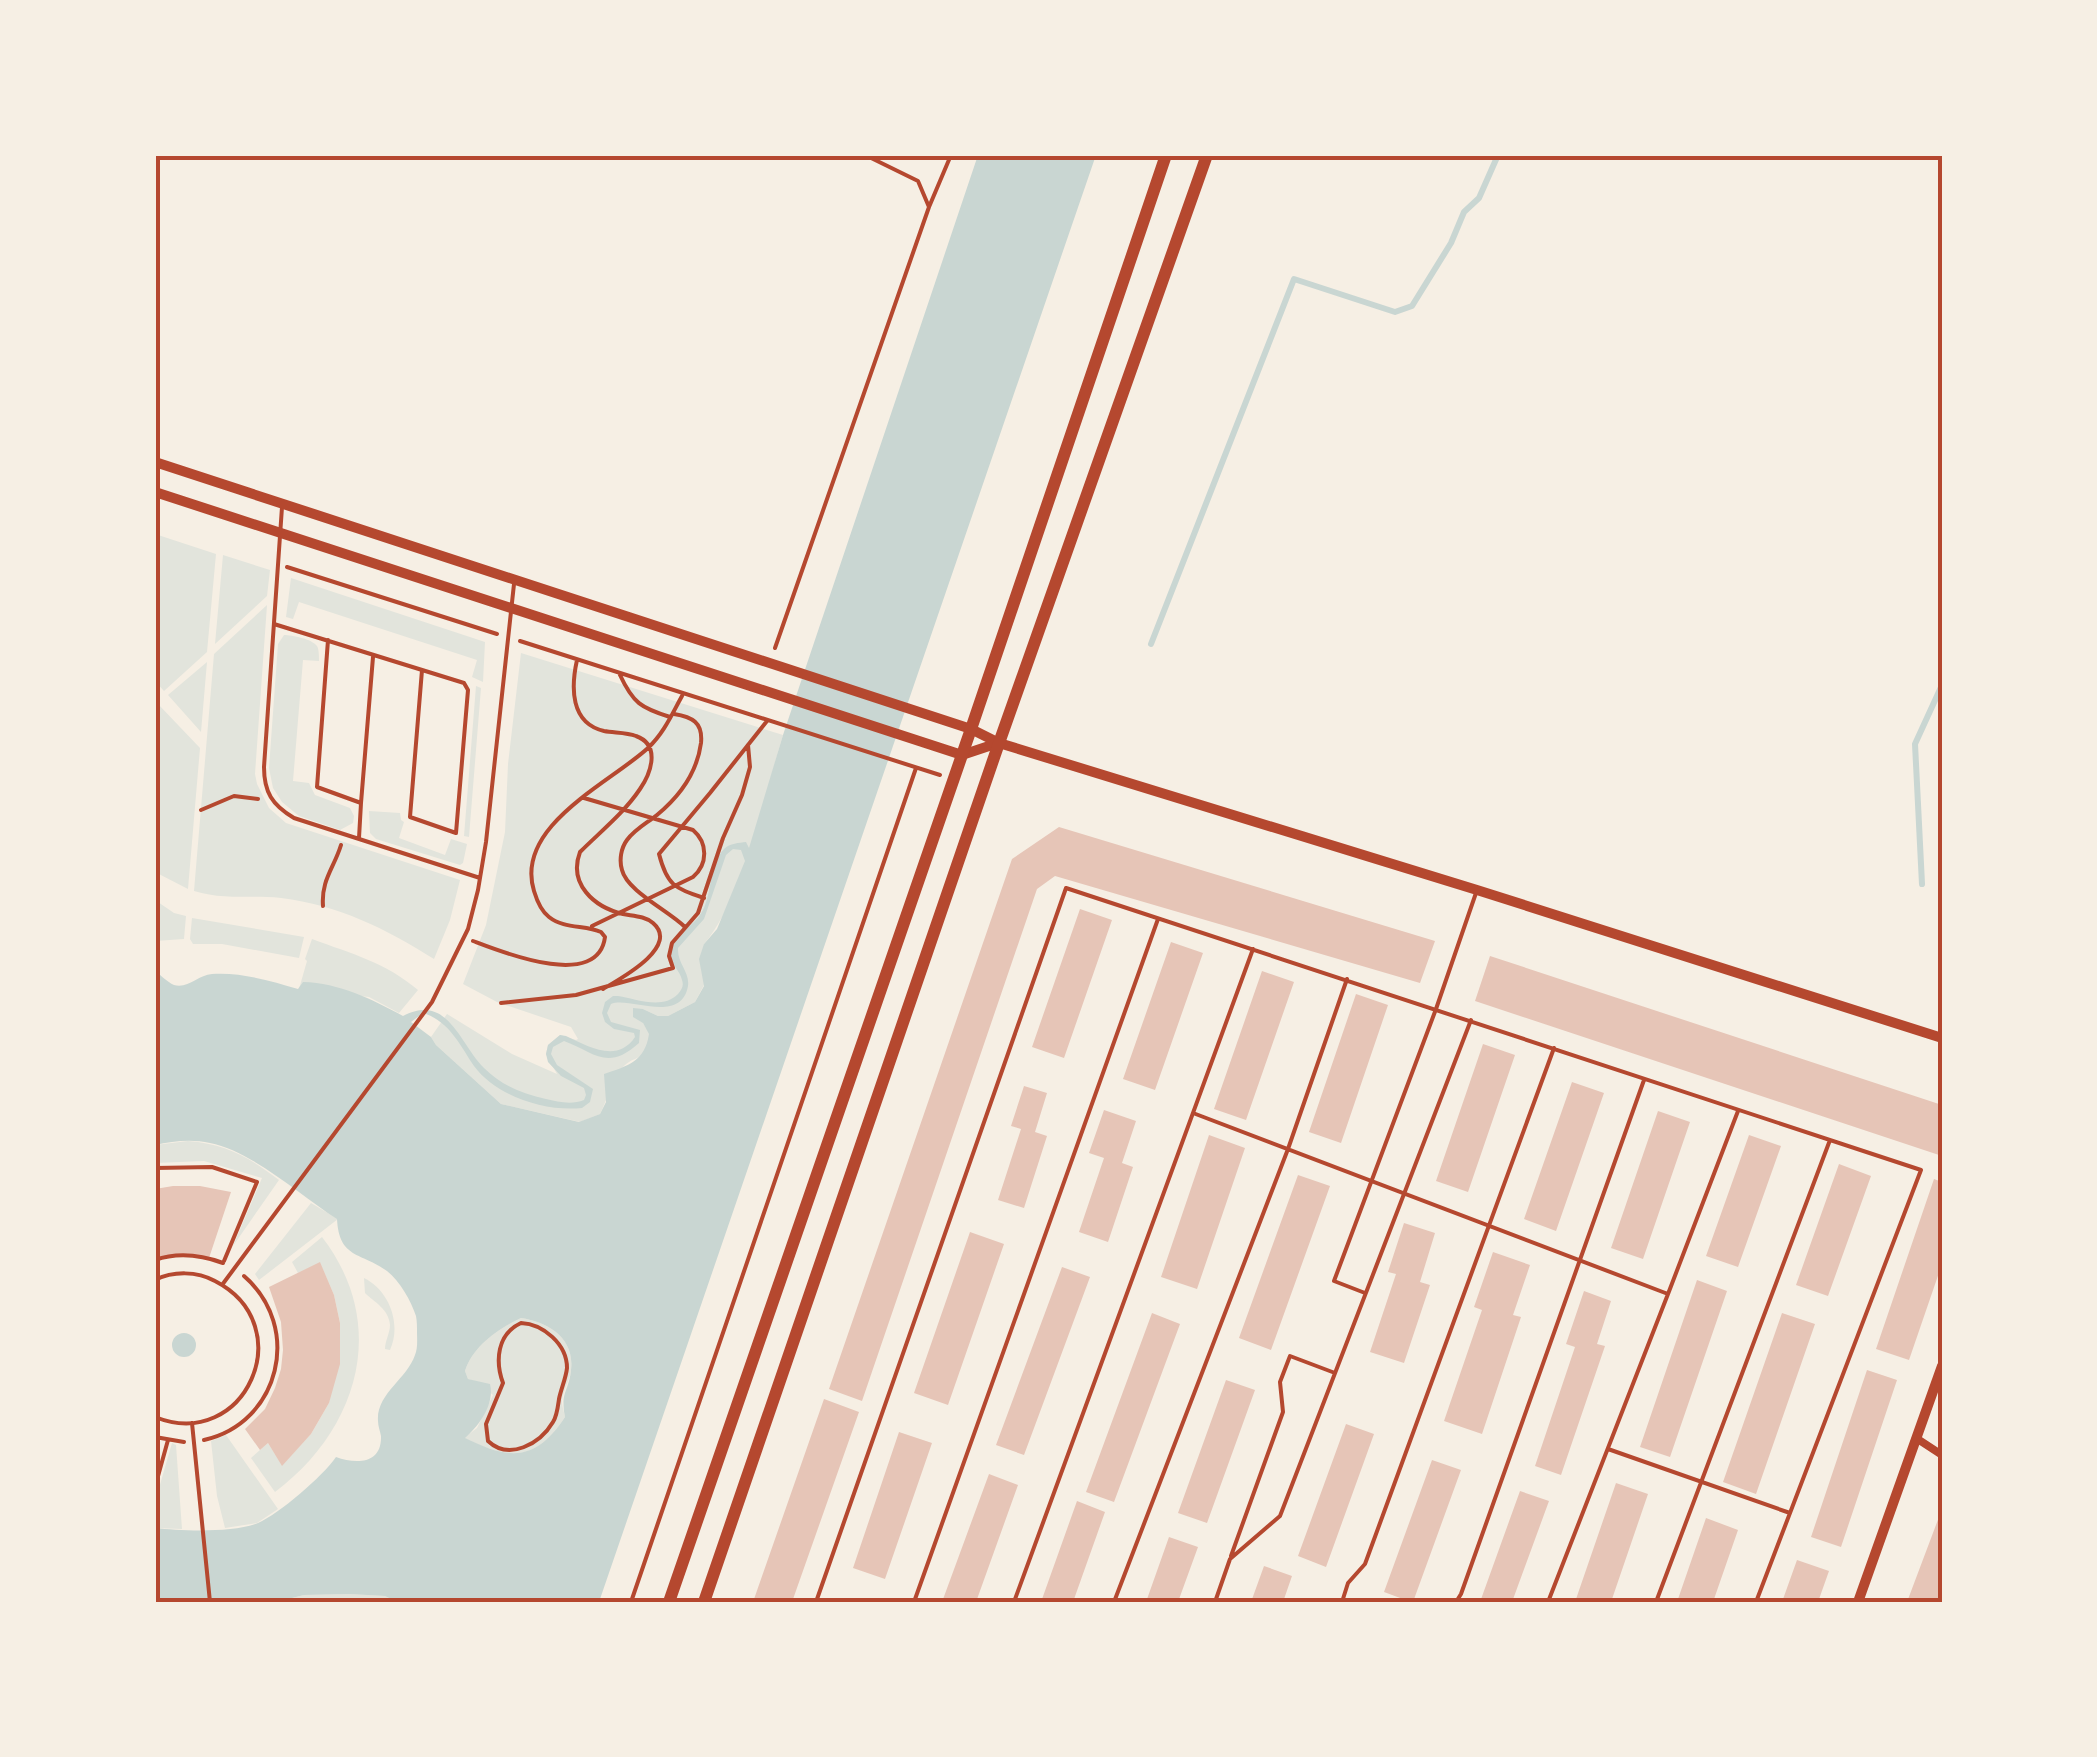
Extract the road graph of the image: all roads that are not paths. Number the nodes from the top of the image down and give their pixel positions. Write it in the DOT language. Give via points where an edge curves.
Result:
graph roads {
  1 [pos="1166,155"];
  2 [pos="1207,155"];
  3 [pos="155,462"];
  4 [pos="155,492"];
  5 [pos="282,503"];
  6 [pos="280,531"];
  7 [pos="514,579"];
  8 [pos="511,606"];
  9 [pos="274,624"];
  10 [pos="328,640"];
  11 [pos="374,655"];
  12 [pos="422,670"];
  13 [pos="970,729"];
  14 [pos="999,743"];
  15 [pos="962,754"];
  16 [pos="361,803"];
  17 [pos="359,839"];
  18 [pos="480,878"];
  19 [pos="1477,890"];
  20 [pos="1159,918"];
  21 [pos="1253,948"];
  22 [pos="1347,979"];
  23 [pos="1436,1009"];
  24 [pos="1471,1020"];
  25 [pos="1942,1038"];
  26 [pos="1554,1048"];
  27 [pos="1644,1078"];
  28 [pos="1738,1109"];
  29 [pos="1192,1113"];
  30 [pos="1830,1140"];
  31 [pos="1288,1149"];
  32 [pos="1372,1180"];
  33 [pos="1405,1194"];
  34 [pos="1489,1226"];
  35 [pos="1578,1260"];
  36 [pos="155,1280"];
  37 [pos="222,1285"];
  38 [pos="1366,1294"];
  39 [pos="1668,1294"];
  40 [pos="1942,1366"];
  41 [pos="1336,1373"];
  42 [pos="155,1417"];
  43 [pos="192,1424"];
  44 [pos="1916,1438"];
  45 [pos="1608,1449"];
  46 [pos="1942,1455"];
  47 [pos="1702,1482"];
  48 [pos="1790,1513"];
  49 [pos="1230,1559"];
  50 [pos="210,1602"];
  51 [pos="669,1602"];
  52 [pos="704,1602"];
  53 [pos="816,1602"];
  54 [pos="914,1602"];
  55 [pos="1014,1602"];
  56 [pos="1114,1602"];
  57 [pos="1215,1602"];
  58 [pos="1342,1602"];
  59 [pos="1456,1602"];
  60 [pos="1548,1602"];
  61 [pos="1656,1602"];
  62 [pos="1756,1602"];
  63 [pos="1858,1602"];
  1 -- 13 [label="main road"];
  2 -- 14 [label="main road"];
  3 -- 5 [label="street"];
  4 -- 6 [label="street"];
  5 -- 6 [label="lane"];
  5 -- 7 [label="street"];
  6 -- 8 [label="street"];
  6 -- 9 [label="lane"];
  7 -- 8 [label="lane"];
  7 -- 13 [label="street"];
  8 -- 15 [label="street"];
  8 -- 18 [label="lane"];
  9 -- 10 [label="lane"];
  9 -- 17 [label="lane" via="264,766 268,796 294,818"];
  10 -- 11 [label="lane"];
  10 -- 16 [label="lane" via="317,787"];
  11 -- 12 [label="lane"];
  11 -- 16 [label="lane"];
  12 -- 12 [label="lane" via="468,690 456,833 410,818"];
  13 -- 14 [label="street"];
  13 -- 15 [label="main road"];
  14 -- 15 [label="street"];
  14 -- 19 [label="street"];
  14 -- 52 [label="main road"];
  15 -- 51 [label="main road"];
  16 -- 17 [label="lane"];
  17 -- 18 [label="lane"];
  18 -- 37 [label="lane" via="464,938 432,1002"];
  19 -- 23 [label="lane"];
  19 -- 25 [label="street"];
  20 -- 21 [label="lane"];
  20 -- 53 [label="lane" via="1066,888"];
  20 -- 54 [label="lane"];
  21 -- 22 [label="lane"];
  21 -- 29 [label="lane"];
  22 -- 23 [label="lane"];
  22 -- 31 [label="lane"];
  23 -- 24 [label="lane"];
  23 -- 32 [label="lane"];
  24 -- 26 [label="lane"];
  24 -- 33 [label="lane"];
  26 -- 27 [label="lane"];
  26 -- 34 [label="lane"];
  27 -- 28 [label="lane"];
  27 -- 35 [label="lane"];
  28 -- 30 [label="lane"];
  28 -- 39 [label="lane"];
  29 -- 31 [label="lane"];
  29 -- 55 [label="lane"];
  30 -- 47 [label="lane"];
  30 -- 48 [label="lane" via="1921,1170"];
  31 -- 32 [label="lane"];
  31 -- 56 [label="lane"];
  32 -- 33 [label="lane"];
  32 -- 38 [label="lane" via="1334,1281"];
  33 -- 34 [label="lane"];
  33 -- 38 [label="lane"];
  34 -- 35 [label="lane"];
  34 -- 58 [label="lane" via="1365,1564"];
  35 -- 39 [label="lane"];
  35 -- 59 [label="lane"];
  36 -- 37 [label="lane" via="185,1273"];
  37 -- 43 [label="lane" via="248,1308 259,1357 237,1402"];
  38 -- 41 [label="lane"];
  39 -- 45 [label="lane"];
  40 -- 44 [label="street"];
  41 -- 49 [label="lane" via="1280,1516"];
  41 -- 49 [label="lane" via="1290,1356 1280,1382 1283,1412"];
  42 -- 43 [label="lane"];
  43 -- 50 [label="lane"];
  44 -- 46 [label="street"];
  44 -- 63 [label="street"];
  45 -- 47 [label="lane"];
  45 -- 60 [label="lane"];
  47 -- 48 [label="lane"];
  47 -- 61 [label="lane"];
  48 -- 62 [label="lane"];
  49 -- 57 [label="lane"];
}
